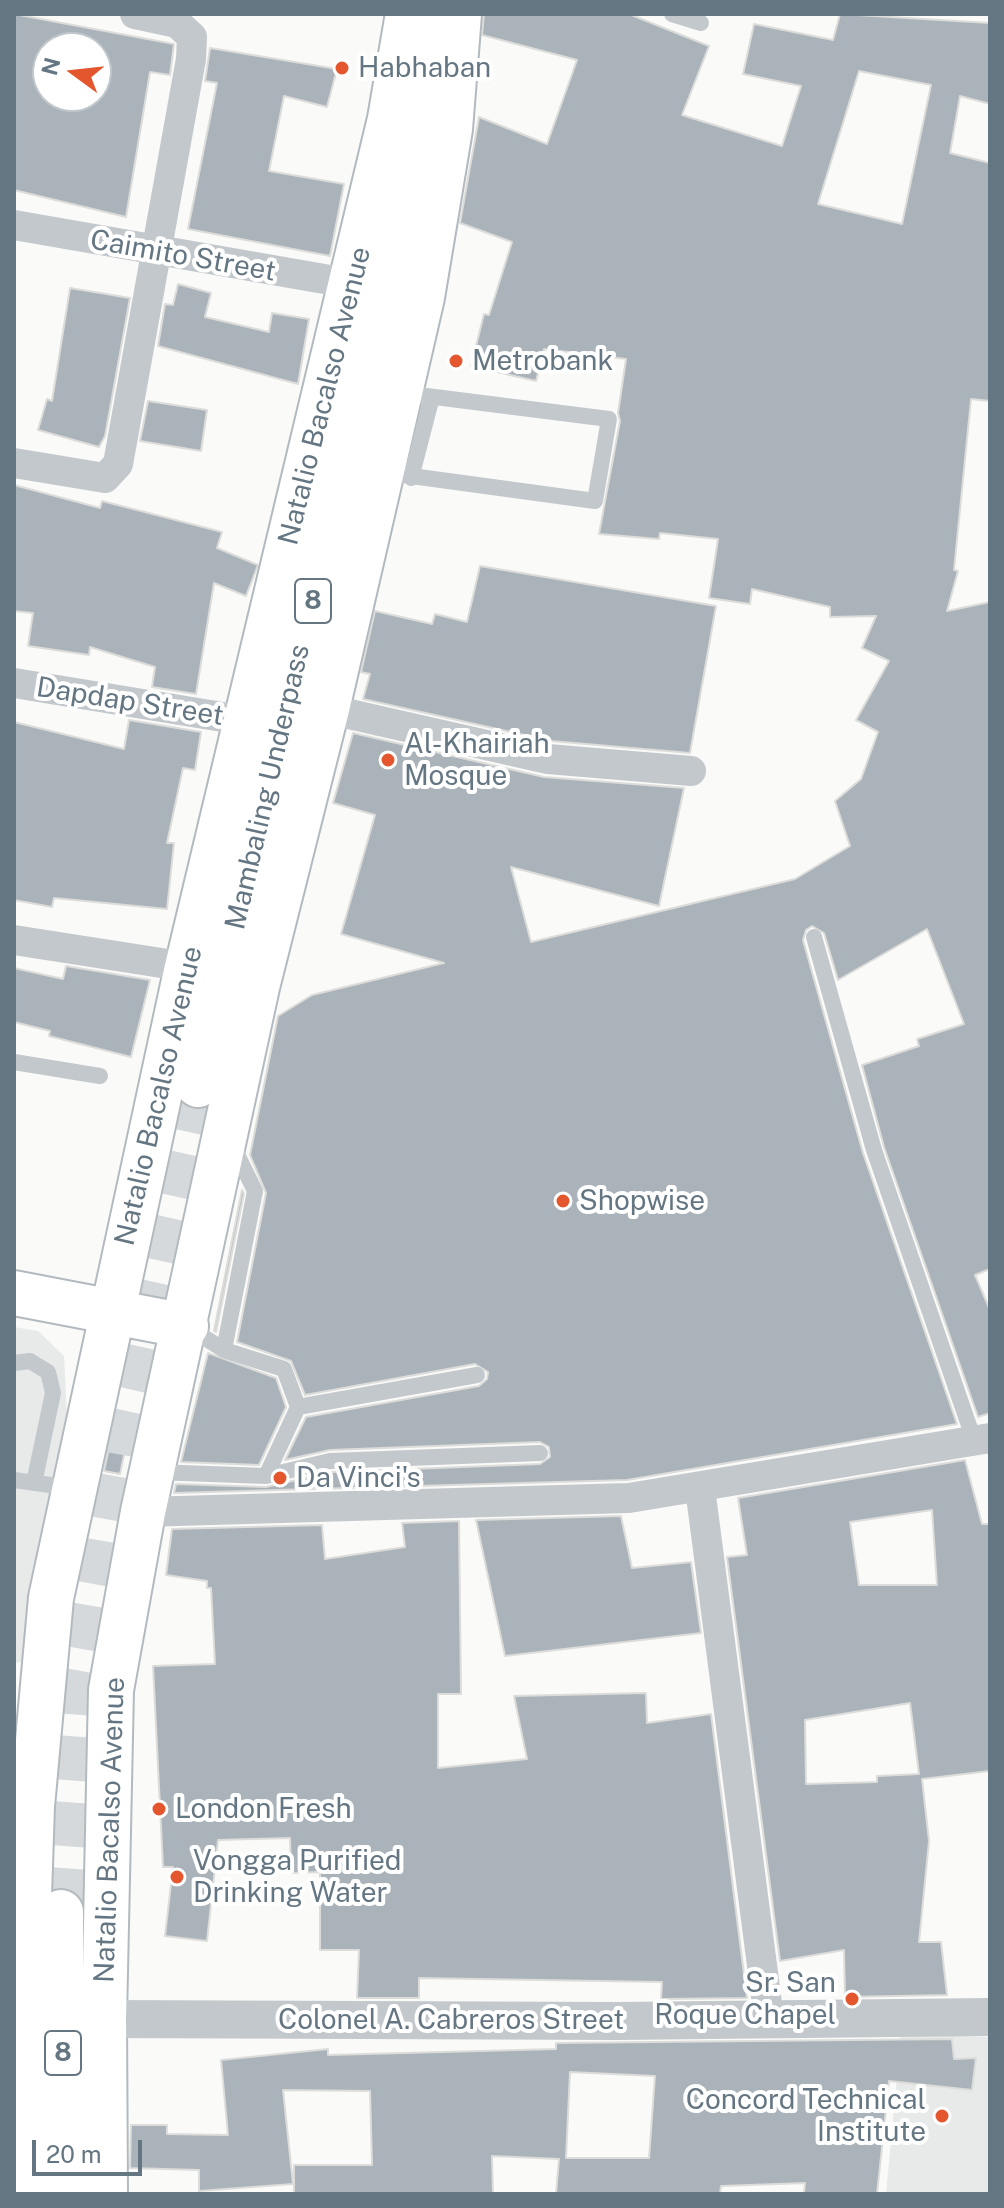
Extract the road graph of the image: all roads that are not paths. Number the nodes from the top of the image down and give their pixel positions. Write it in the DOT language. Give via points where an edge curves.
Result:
graph roads {
  1 [pos="135,14"];
  2 [pos="408,14"];
  3 [pos="418,14"];
  4 [pos="448,14"];
  5 [pos="459,14"];
  6 [pos="672,14"];
  7 [pos="701,23"];
  8 [pos="417,114"];
  9 [pos="14,225"];
  10 [pos="159,253"];
  11 [pos="353,284"];
  12 [pos="417,394"];
  13 [pos="14,463"];
  14 [pos="396,475"];
  15 [pos="14,683"];
  16 [pos="327,709"];
  17 [pos="247,721"];
  18 [pos="691,771"];
  19 [pos="814,937"];
  20 [pos="14,940"];
  21 [pos="187,967"];
  22 [pos="14,1062"];
  23 [pos="100,1076"];
  24 [pos="198,1085"];
  25 [pos="226,1132"];
  26 [pos="14,1293"];
  27 [pos="111,1310"];
  28 [pos="186,1326"];
  29 [pos="224,1350"];
  30 [pos="14,1363"];
  31 [pos="477,1375"];
  32 [pos="298,1407"];
  33 [pos="983,1441"];
  34 [pos="540,1453"];
  35 [pos="266,1476"];
  36 [pos="14,1480"];
  37 [pos="54,1486"];
  38 [pos="700,1488"];
  39 [pos="148,1492"];
  40 [pos="61,1912"];
  41 [pos="990,2017"];
  42 [pos="104,2019"];
  43 [pos="769,2019"];
  44 [pos="18,2080"];
  45 [pos="19,2194"];
  46 [pos="62,2194"];
  47 [pos="105,2194"];
  1 -- 10 [label="street" via="177,23 192,37"];
  2 -- 11 [label="main road, Natalio Bacalso Avenue / 8"];
  3 -- 8 [label="main road, 8"];
  4 -- 8 [label="main road, 8"];
  5 -- 12 [label="main road, Natalio Bacalso Avenue / 8" via="450,129 422,297"];
  6 -- 7 [label="lane"];
  8 -- 24 [label="main road, Mambaling Underpass / 8" via="386,299"];
  9 -- 10 [label="street, Caimito Street"];
  10 -- 11 [label="street, Caimito Street"];
  10 -- 13 [label="street" via="118,464 105,478"];
  11 -- 17 [label="main road, Natalio Bacalso Avenue / 8"];
  12 -- 14 [label="main road, Natalio Bacalso Avenue / 8"];
  12 -- 14 [label="lane" via="609,419 595,501"];
  14 -- 16 [label="main road, Natalio Bacalso Avenue / 8"];
  15 -- 17 [label="street, Dapdap Street"];
  16 -- 18 [label="street" via="548,759"];
  16 -- 25 [label="main road, Natalio Bacalso Avenue / 8"];
  17 -- 21 [label="main road, Natalio Bacalso Avenue / 8"];
  19 -- 33 [label="lane" via="874,1150"];
  20 -- 21 [label="street"];
  21 -- 27 [label="main road, Natalio Bacalso Avenue / 8"];
  22 -- 23 [label="lane"];
  25 -- 28 [label="main road, Natalio Bacalso Avenue / 8"];
  25 -- 29 [label="lane" via="255,1191"];
  26 -- 27 [label="main road"];
  27 -- 28 [label="main road"];
  27 -- 37 [label="main road, Natalio Bacalso Avenue / 8"];
  28 -- 29 [label="lane"];
  28 -- 39 [label="main road, Natalio Bacalso Avenue / 8"];
  29 -- 32 [label="lane" via="284,1369"];
  30 -- 37 [label="lane" via="30,1361 48,1372"];
  31 -- 32 [label="lane"];
  32 -- 35 [label="lane"];
  33 -- 38 [label="street"];
  34 -- 35 [label="lane" via="330,1461"];
  35 -- 39 [label="lane"];
  36 -- 37 [label="lane"];
  37 -- 44 [label="main road, Natalio Bacalso Avenue / 8"];
  38 -- 39 [label="street" via="554,1503"];
  38 -- 43 [label="street"];
  39 -- 42 [label="main road, Natalio Bacalso Avenue / 8" via="111,1690"];
  40 -- 46 [label="main road, 8"];
  41 -- 43 [label="street, Colonel A. Cabreros Street"];
  42 -- 43 [label="street, Colonel A. Cabreros Street"];
  42 -- 47 [label="main road, Natalio Bacalso Avenue / 8"];
  44 -- 45 [label="main road, Natalio Bacalso Avenue / 8"];
}
